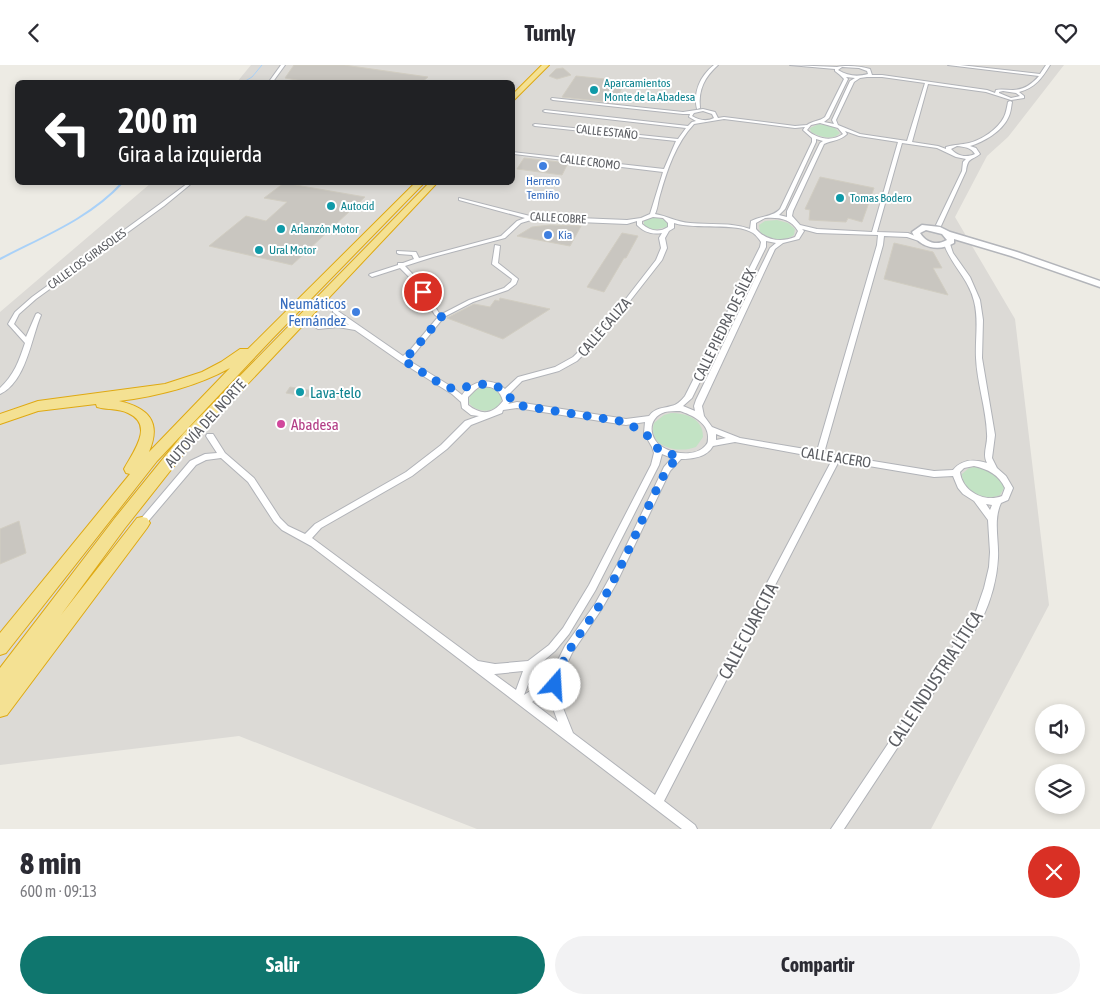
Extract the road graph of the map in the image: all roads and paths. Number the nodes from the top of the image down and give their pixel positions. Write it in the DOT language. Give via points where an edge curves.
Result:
graph roads {
  1 [pos="283,65"];
  2 [pos="537,65"];
  3 [pos="546,65"];
  4 [pos="716,65"];
  5 [pos="792,65"];
  6 [pos="850,65"];
  7 [pos="950,65"];
  8 [pos="1048,65"];
  9 [pos="865,68"];
  10 [pos="839,72"];
  11 [pos="882,75"];
  12 [pos="1042,75"];
  13 [pos="868,76"];
  14 [pos="858,77"];
  15 [pos="272,80"];
  16 [pos="926,82"];
  17 [pos="515,86"];
  18 [pos="998,93"];
  19 [pos="1022,93"];
  20 [pos="515,97"];
  21 [pos="1004,97"];
  22 [pos="553,99"];
  23 [pos="1017,99"];
  24 [pos="1010,102"];
  25 [pos="695,110"];
  26 [pos="545,111"];
  27 [pos="683,113"];
  28 [pos="715,117"];
  29 [pos="692,119"];
  30 [pos="820,122"];
  31 [pos="535,125"];
  32 [pos="836,125"];
  33 [pos="806,126"];
  34 [pos="688,127"];
  35 [pos="795,127"];
  36 [pos="843,129"];
  37 [pos="809,133"];
  38 [pos="859,135"];
  39 [pos="844,136"];
  40 [pos="830,139"];
  41 [pos="679,140"];
  42 [pos="900,142"];
  43 [pos="909,143"];
  44 [pos="974,147"];
  45 [pos="949,149"];
  46 [pos="515,153"];
  47 [pos="958,155"];
  48 [pos="970,157"];
  49 [pos="965,162"];
  50 [pos="666,171"];
  51 [pos="187,185"];
  52 [pos="418,185"];
  53 [pos="431,185"];
  54 [pos="461,199"];
  55 [pos="653,213"];
  56 [pos="770,217"];
  57 [pos="530,218"];
  58 [pos="641,219"];
  59 [pos="669,220"];
  60 [pos="628,221"];
  61 [pos="753,223"];
  62 [pos="683,224"];
  63 [pos="796,224"];
  64 [pos="640,226"];
  65 [pos="742,227"];
  66 [pos="669,229"];
  67 [pos="817,231"];
  68 [pos="651,232"];
  69 [pos="757,234"];
  70 [pos="877,234"];
  71 [pos="800,235"];
  72 [pos="914,235"];
  73 [pos="503,237"];
  74 [pos="662,238"];
  75 [pos="946,238"];
  76 [pos="485,242"];
  77 [pos="781,242"];
  78 [pos="497,246"];
  79 [pos="410,247"];
  80 [pos="415,254"];
  81 [pos="431,256"];
  82 [pos="412,263"];
  83 [pos="400,264"];
  84 [pos="372,275"];
  85 [pos="1100,284"];
  86 [pos="335,311"];
  87 [pos="38,315"];
  88 [pos="442,316"];
  89 [pos="284,320"];
  90 [pos="318,327"];
  91 [pos="356,329"];
  92 [pos="28,343"];
  93 [pos="403,360"];
  94 [pos="513,384"];
  95 [pos="494,385"];
  96 [pos="474,387"];
  97 [pos="453,389"];
  98 [pos="0,392"];
  99 [pos="506,394"];
  100 [pos="464,401"];
  101 [pos="517,405"];
  102 [pos="503,408"];
  103 [pos="674,408"];
  104 [pos="469,410"];
  105 [pos="488,415"];
  106 [pos="700,416"];
  107 [pos="0,419"];
  108 [pos="649,419"];
  109 [pos="626,422"];
  110 [pos="468,423"];
  111 [pos="0,424"];
  112 [pos="711,429"];
  113 [pos="642,431"];
  114 [pos="210,436"];
  115 [pos="734,440"];
  116 [pos="710,444"];
  117 [pos="656,447"];
  118 [pos="222,455"];
  119 [pos="820,455"];
  120 [pos="679,457"];
  121 [pos="837,457"];
  122 [pos="988,458"];
  123 [pos="974,463"];
  124 [pos="996,471"];
  125 [pos="956,473"];
  126 [pos="938,474"];
  127 [pos="959,484"];
  128 [pos="977,498"];
  129 [pos="998,501"];
  130 [pos="104,515"];
  131 [pos="991,517"];
  132 [pos="142,523"];
  133 [pos="306,538"];
  134 [pos="0,647"];
  135 [pos="476,666"];
  136 [pos="530,666"];
  137 [pos="558,671"];
  138 [pos="0,683"];
  139 [pos="520,699"];
  140 [pos="0,708"];
  141 [pos="569,735"];
  142 [pos="657,803"];
  143 [pos="691,829"];
  144 [pos="837,829"];
  1 -- 15 [label="street"];
  2 -- 17 [label="highway"];
  3 -- 20 [label="highway"];
  4 -- 25 [label="street" via="705,75"];
  5 -- 10 [label="street"];
  6 -- 9 [label="street"];
  6 -- 10 [label="street"];
  7 -- 12 [label="street"];
  8 -- 12 [label="street"];
  9 -- 11 [label="street"];
  9 -- 13 [label="street" via="870,73"];
  10 -- 14 [label="street"];
  10 -- 30 [label="street" via="846,79 827,119"];
  11 -- 13 [label="street"];
  11 -- 16 [label="street"];
  12 -- 19 [label="street"];
  13 -- 14 [label="street"];
  14 -- 32 [label="street" via="852,81 834,120"];
  16 -- 18 [label="street"];
  16 -- 43 [label="street"];
  18 -- 19 [label="street" via="1012,90"];
  18 -- 21 [label="street"];
  19 -- 23 [label="street" via="1022,98"];
  21 -- 23 [label="street"];
  21 -- 24 [label="street"];
  22 -- 27 [label="street"];
  23 -- 24 [label="street"];
  24 -- 44 [label="street" via="1005,120"];
  25 -- 27 [label="street"];
  25 -- 28 [label="street" via="708,111"];
  25 -- 29 [label="street" via="690,114"];
  26 -- 34 [label="street"];
  27 -- 29 [label="street"];
  28 -- 29 [label="street" via="703,121"];
  28 -- 35 [label="street"];
  29 -- 34 [label="street"];
  30 -- 32 [label="street"];
  30 -- 33 [label="street"];
  31 -- 41 [label="street, CALLE ESTAÑO"];
  32 -- 36 [label="street"];
  33 -- 35 [label="street"];
  33 -- 37 [label="street"];
  34 -- 41 [label="street"];
  35 -- 37 [label="street"];
  36 -- 38 [label="street"];
  36 -- 39 [label="street"];
  37 -- 40 [label="street"];
  37 -- 56 [label="street" via="814,142 782,209"];
  38 -- 39 [label="street"];
  38 -- 42 [label="street"];
  39 -- 40 [label="street"];
  40 -- 63 [label="street" via="822,143 790,211 789,216"];
  41 -- 50 [label="street"];
  42 -- 43 [label="street"];
  42 -- 70 [label="street"];
  43 -- 45 [label="street"];
  44 -- 45 [label="street" via="962,145"];
  44 -- 48 [label="street" via="978,154"];
  45 -- 47 [label="street"];
  46 -- 50 [label="street, CALLE CROMO"];
  47 -- 48 [label="street"];
  47 -- 49 [label="street"];
  48 -- 49 [label="street"];
  49 -- 75 [label="street"];
  50 -- 55 [label="street"];
  51 -- 92 [label="street, CALLE LOS GIRASOLES" via="17,313 11,324"];
  52 -- 89 [label="highway, AUTOVÍA DEL NORTE"];
  53 -- 138 [label="highway, AUTOVÍA DEL NORTE" via="188,438"];
  54 -- 57 [label="street, CALLE COBRE"];
  55 -- 58 [label="street, CALLE COBRE"];
  55 -- 59 [label="street"];
  56 -- 61 [label="street"];
  56 -- 63 [label="street" via="784,218"];
  57 -- 60 [label="street, CALLE COBRE"];
  57 -- 73 [label="street" via="519,222"];
  58 -- 60 [label="street, CALLE COBRE"];
  58 -- 64 [label="street"];
  59 -- 62 [label="street"];
  59 -- 66 [label="street"];
  60 -- 64 [label="street, CALLE COBRE"];
  61 -- 65 [label="street"];
  61 -- 69 [label="street, CALLE PIEDRA DE SÍLEX"];
  62 -- 65 [label="street"];
  62 -- 66 [label="street"];
  63 -- 67 [label="street"];
  63 -- 71 [label="street"];
  64 -- 68 [label="street, CALLE COBRE"];
  65 -- 69 [label="street"];
  66 -- 68 [label="street"];
  66 -- 74 [label="street, CALLE CALIZA"];
  67 -- 70 [label="street"];
  67 -- 71 [label="street"];
  68 -- 74 [label="street"];
  69 -- 77 [label="street"];
  69 -- 103 [label="street, CALLE PIEDRA DE SÍLEX" via="764,242 763,247 688,398"];
  70 -- 72 [label="street"];
  70 -- 119 [label="street" via="880,245"];
  71 -- 77 [label="street"];
  72 -- 75 [label="street" via="931,244"];
  72 -- 75 [label="street" via="920,228 929,227"];
  73 -- 76 [label="street"];
  73 -- 78 [label="street"];
  74 -- 94 [label="street, CALLE CALIZA" via="664,248 659,260 590,347 566,364"];
  75 -- 85 [label="street" via="1014,253"];
  75 -- 122 [label="street" via="967,277 979,311 979,357 991,435"];
  76 -- 78 [label="street"];
  76 -- 81 [label="street"];
  77 -- 106 [label="street, CALLE PIEDRA DE SÍLEX" via="773,248 700,400"];
  78 -- 88 [label="street" via="495,264 515,279 514,283"];
  79 -- 80 [label="street"];
  80 -- 81 [label="street"];
  80 -- 82 [label="street" via="417,259"];
  80 -- 83 [label="street" via="397,253 396,259"];
  81 -- 82 [label="street"];
  82 -- 83 [label="street"];
  83 -- 84 [label="street"];
  83 -- 88 [label="street" via="417,282 437,314"];
  86 -- 91 [label="street"];
  87 -- 92 [label="street"];
  88 -- 93 [label="street"];
  89 -- 107 [label="highway" via="241,355 181,384 139,394 56,403"];
  89 -- 130 [label="highway, AUTOVÍA DEL NORTE" via="152,457"];
  90 -- 91 [label="street" via="338,325"];
  91 -- 93 [label="street"];
  92 -- 98 [label="street" via="24,361 11,382"];
  93 -- 97 [label="street"];
  94 -- 95 [label="street, CALLE CALIZA"];
  94 -- 99 [label="street, CALLE CALIZA"];
  95 -- 96 [label="street"];
  95 -- 99 [label="street"];
  96 -- 97 [label="street"];
  96 -- 100 [label="street" via="467,392"];
  97 -- 100 [label="street"];
  99 -- 101 [label="street"];
  99 -- 102 [label="street"];
  100 -- 104 [label="street"];
  101 -- 102 [label="street"];
  101 -- 109 [label="street"];
  102 -- 105 [label="street"];
  103 -- 106 [label="street" via="686,409"];
  103 -- 108 [label="street" via="659,411"];
  104 -- 105 [label="street"];
  104 -- 110 [label="street"];
  105 -- 110 [label="street"];
  106 -- 112 [label="street"];
  108 -- 109 [label="street"];
  108 -- 113 [label="street"];
  109 -- 113 [label="street"];
  110 -- 133 [label="street" via="409,474 318,526"];
  111 -- 130 [label="highway" via="30,413 82,405 123,406 142,416 149,432 146,445 112,495"];
  112 -- 115 [label="street, CALLE ACERO"];
  112 -- 116 [label="street"];
  113 -- 117 [label="street"];
  114 -- 118 [label="street"];
  115 -- 116 [label="street, CALLE ACERO"];
  115 -- 119 [label="street, CALLE ACERO"];
  116 -- 120 [label="street" via="700,453"];
  117 -- 120 [label="street"];
  117 -- 136 [label="street" via="655,465 592,588 566,631"];
  118 -- 132 [label="street" via="205,457 193,463"];
  118 -- 133 [label="street" via="252,480 285,528"];
  119 -- 121 [label="street, CALLE ACERO"];
  120 -- 137 [label="street" via="666,469 604,598"];
  121 -- 126 [label="street, CALLE ACERO"];
  121 -- 142 [label="street, CALLE CUARCITA"];
  122 -- 123 [label="street"];
  122 -- 124 [label="street"];
  123 -- 124 [label="street"];
  123 -- 125 [label="street" via="962,465"];
  124 -- 129 [label="street" via="1009,488 1007,497"];
  125 -- 126 [label="street, CALLE ACERO"];
  125 -- 127 [label="street"];
  126 -- 127 [label="street, CALLE ACERO"];
  127 -- 128 [label="street"];
  128 -- 129 [label="street"];
  128 -- 131 [label="street"];
  129 -- 131 [label="street, CALLE INDUSTRIA LÍTICA"];
  130 -- 134 [label="highway, AUTOVÍA DEL NORTE"];
  131 -- 144 [label="street, CALLE INDUSTRIA LÍTICA" via="994,560 991,586 979,616"];
  132 -- 140 [label="highway"];
  133 -- 135 [label="street"];
  135 -- 136 [label="street" via="495,669"];
  135 -- 139 [label="street"];
  136 -- 139 [label="street"];
  137 -- 139 [label="street" via="532,698"];
  137 -- 141 [label="street" via="555,685 557,708"];
  139 -- 141 [label="street"];
  141 -- 142 [label="street"];
  142 -- 143 [label="street"];
}
